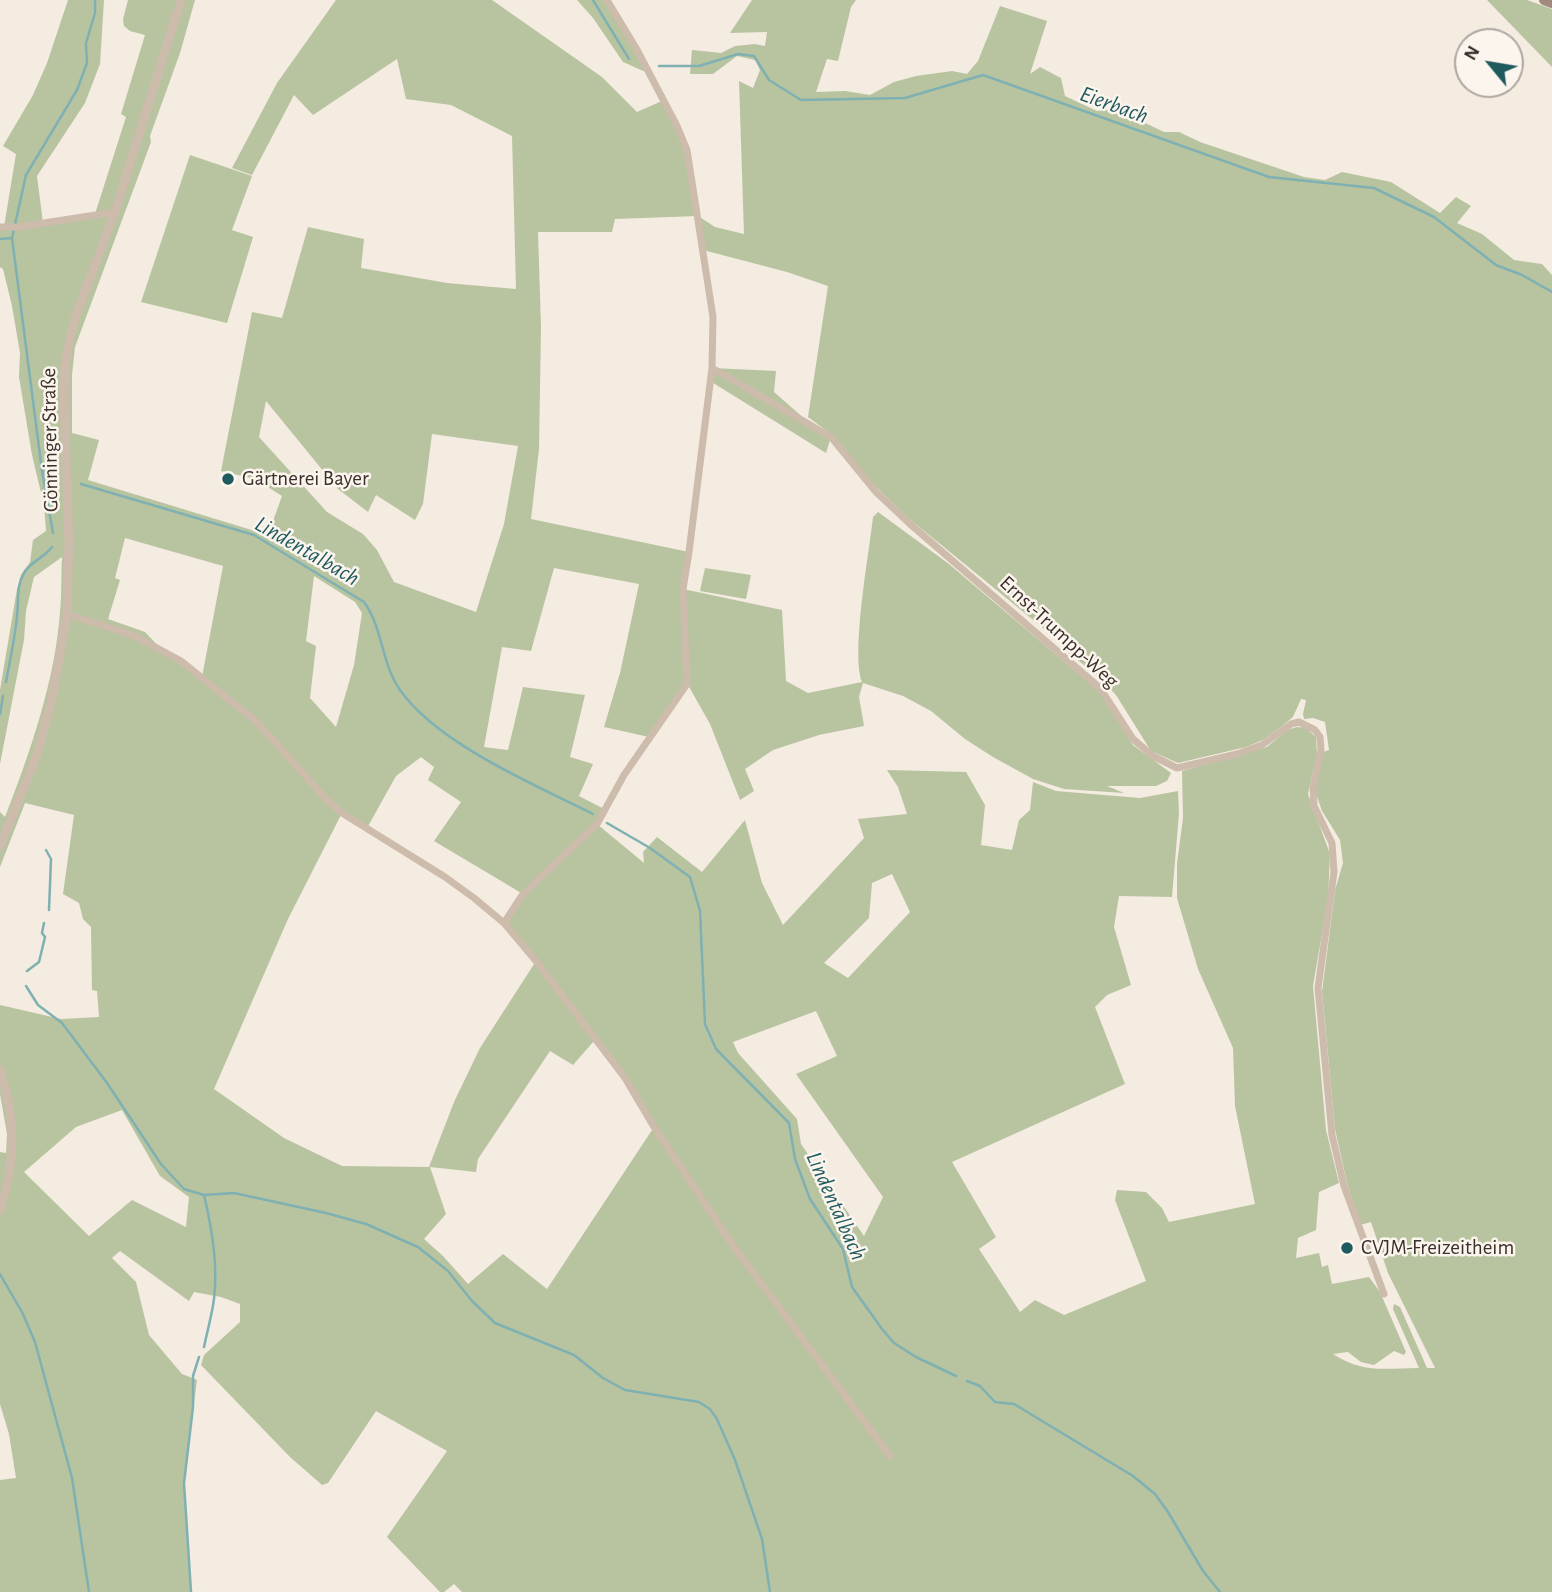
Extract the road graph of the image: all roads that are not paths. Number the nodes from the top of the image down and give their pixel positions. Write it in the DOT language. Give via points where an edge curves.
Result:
graph roads {
  1 [pos="181,0"];
  2 [pos="607,0"];
  3 [pos="1544,0"];
  4 [pos="1552,3"];
  5 [pos="115,212"];
  6 [pos="2,227"];
  7 [pos="712,368"];
  8 [pos="67,614"];
  9 [pos="0,846"];
  10 [pos="504,923"];
  11 [pos="0,1070"];
  12 [pos="0,1210"];
  13 [pos="1384,1294"];
  14 [pos="890,1456"];
  1 -- 5 [label="street, Gönninger Straße"];
  2 -- 7 [label="street" via="687,150 713,317"];
  3 -- 4 [label="main road"];
  5 -- 6 [label="street"];
  5 -- 8 [label="street, Gönninger Straße" via="75,318 65,366"];
  7 -- 10 [label="street" via="682,589 687,684 624,775 597,824 523,894"];
  7 -- 13 [label="street, Ernst-Trumpp-Weg" via="831,437 876,492 910,524 1100,688 1133,740 1153,756 1177,768 1262,745 1291,724 1299,722 1315,730 1321,750 1314,806 1332,843 1333,862 1318,988 1332,1135 1344,1186"];
  8 -- 9 [label="street, Gönninger Straße" via="40,744"];
  8 -- 10 [label="street" via="135,636 181,661 257,722 342,813 445,877"];
  10 -- 14 [label="street" via="625,1078 731,1243"];
  11 -- 12 [label="street" via="13,1146"];
}
